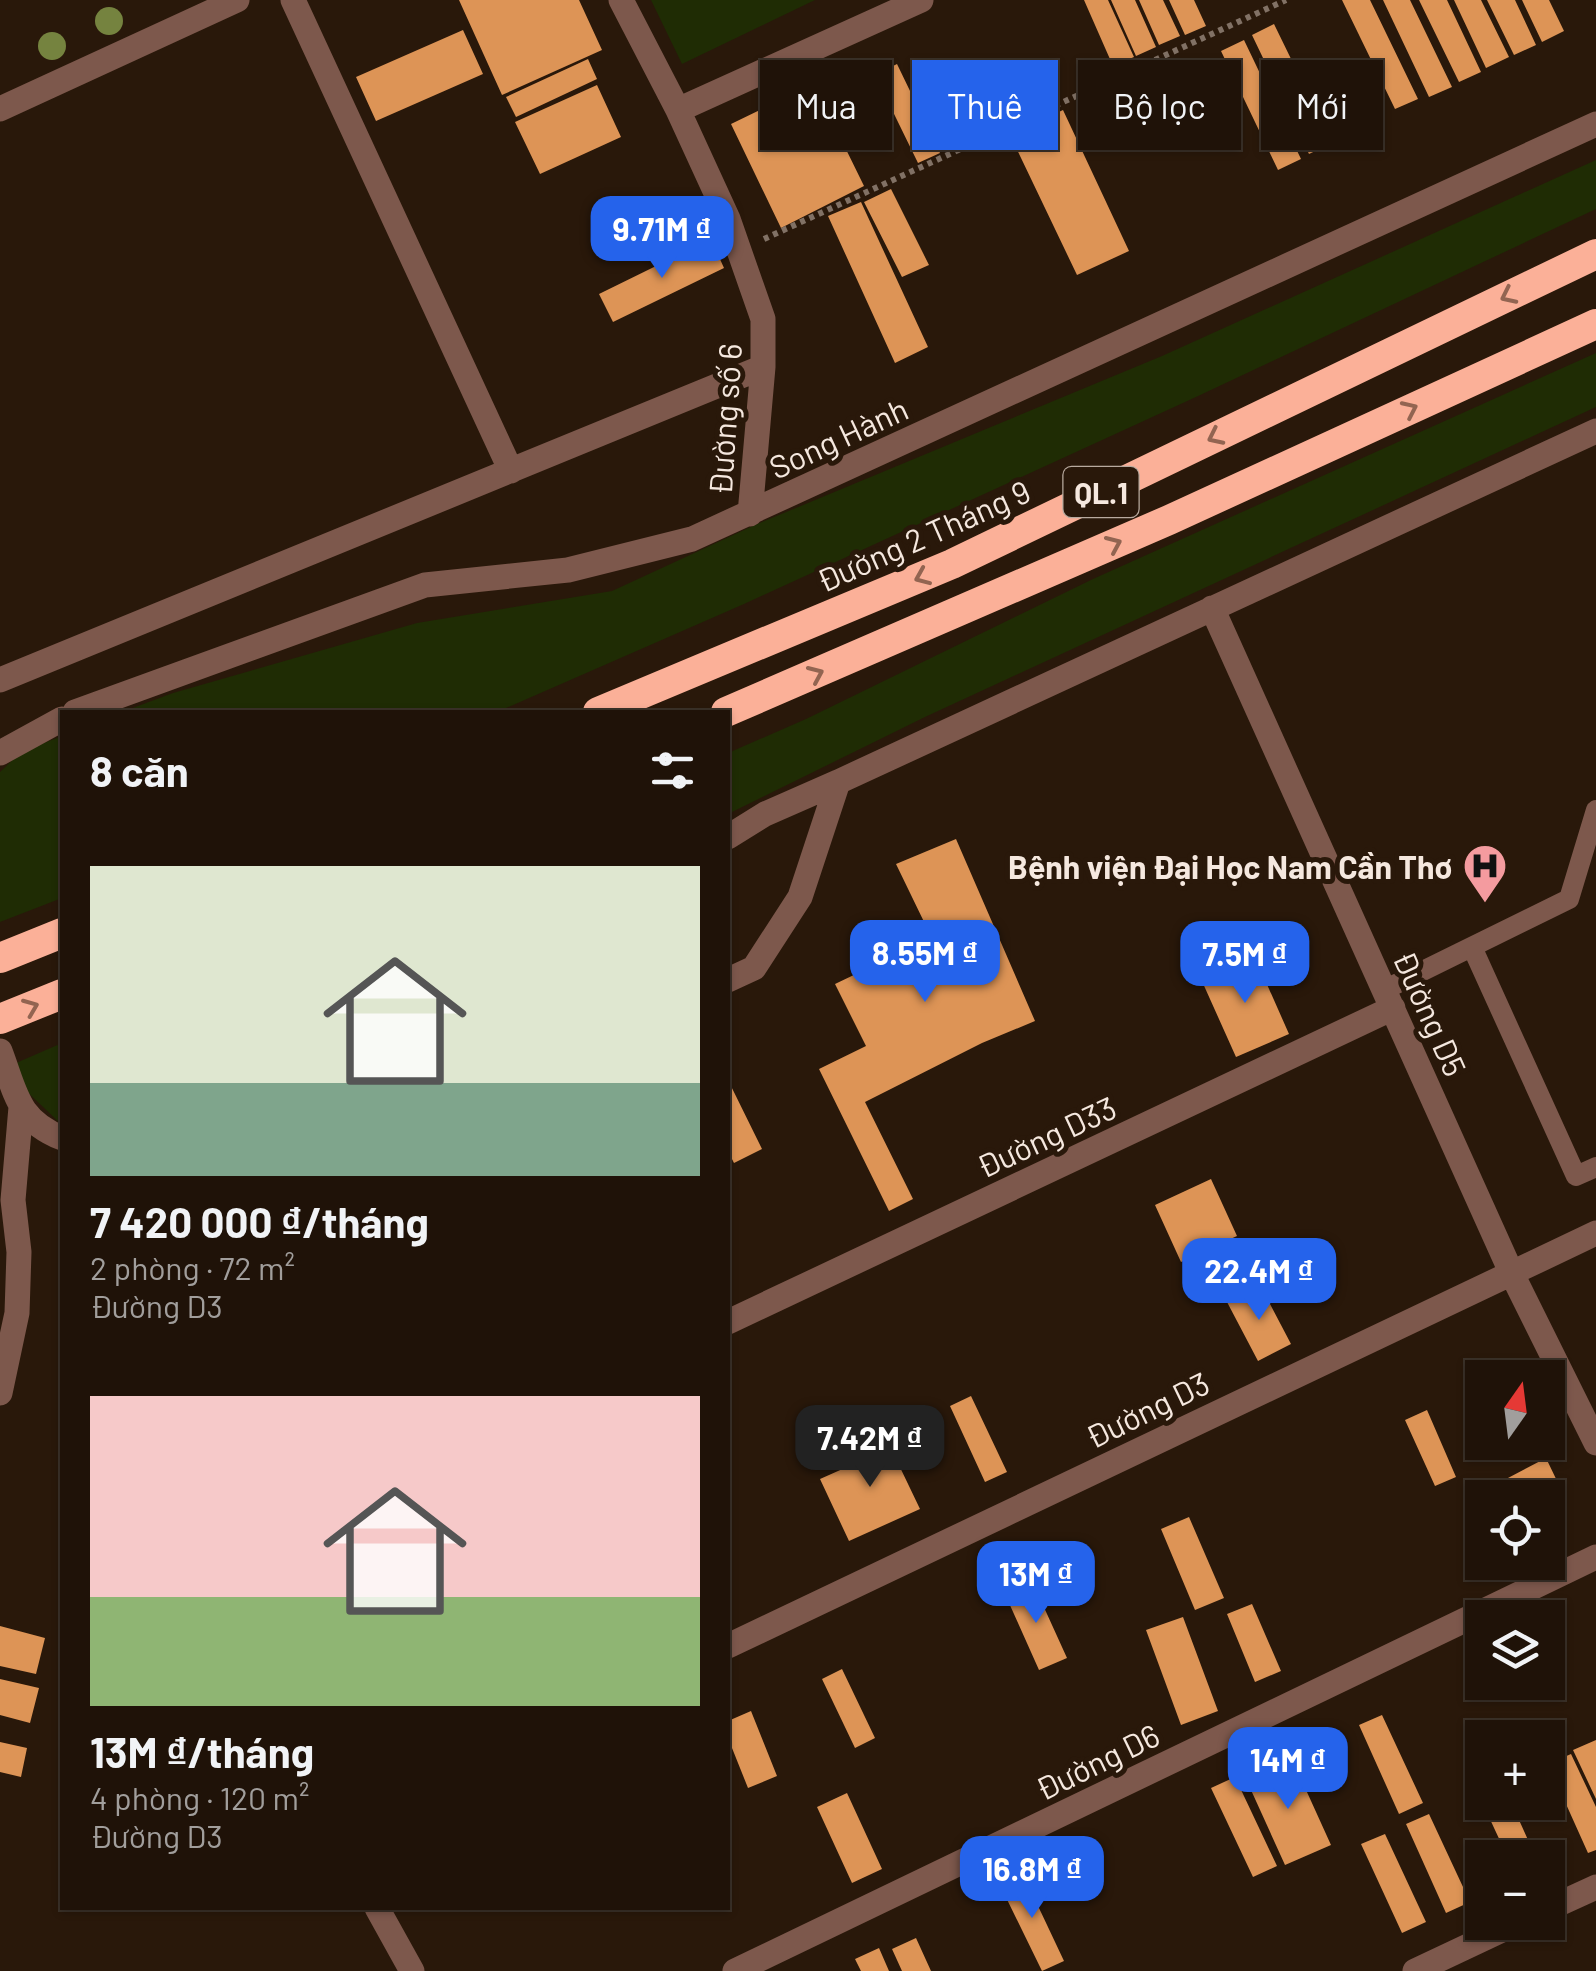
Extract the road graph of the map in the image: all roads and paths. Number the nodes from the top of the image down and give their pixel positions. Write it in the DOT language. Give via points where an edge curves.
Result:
graph roads {
  1 [pos="237,0"];
  2 [pos="293,0"];
  3 [pos="621,0"];
  4 [pos="921,0"];
  5 [pos="1286,0"];
  6 [pos="0,109"];
  7 [pos="678,110"];
  8 [pos="1596,124"];
  9 [pos="756,243"];
  10 [pos="1596,254"];
  11 [pos="1596,324"];
  12 [pos="763,367"];
  13 [pos="1596,431"];
  14 [pos="511,471"];
  15 [pos="750,514"];
  16 [pos="1212,608"];
  17 [pos="0,680"];
  18 [pos="81,710"];
  19 [pos="603,710"];
  20 [pos="730,710"];
  21 [pos="60,720"];
  22 [pos="0,753"];
  23 [pos="838,782"];
  24 [pos="1596,810"];
  25 [pos="730,836"];
  26 [pos="60,934"];
  27 [pos="1472,946"];
  28 [pos="0,958"];
  29 [pos="730,979"];
  30 [pos="60,995"];
  31 [pos="1389,999"];
  32 [pos="0,1019"];
  33 [pos="0,1051"];
  34 [pos="21,1108"];
  35 [pos="60,1137"];
  36 [pos="1596,1167"];
  37 [pos="1596,1233"];
  38 [pos="1511,1272"];
  39 [pos="730,1321"];
  40 [pos="0,1393"];
  41 [pos="1596,1443"];
  42 [pos="1596,1557"];
  43 [pos="730,1645"];
  44 [pos="1596,1887"];
  45 [pos="1565,1901"];
  46 [pos="378,1910"];
  47 [pos="1481,1940"];
  48 [pos="412,1971"];
  49 [pos="735,1971"];
  50 [pos="1415,1971"];
  1 -- 6 [label="street"];
  2 -- 14 [label="street"];
  3 -- 7 [label="street, Đường số 6"];
  4 -- 7 [label="street"];
  5 -- 9 [label="path"];
  7 -- 12 [label="street, Đường số 6" via="750,278 763,319"];
  8 -- 15 [label="street, Song Hành"];
  10 -- 19 [label="highway, Đường 2 Tháng 9 / QL.1, one-way" via="952,564"];
  20 -- 11 [label="highway, QL.1, one-way" via="1169,520"];
  12 -- 14 [label="street"];
  12 -- 15 [label="street, Đường số 6"];
  13 -- 16 [label="street"];
  14 -- 17 [label="street"];
  15 -- 18 [label="street, Song Hành" via="692,539 568,570 426,585"];
  16 -- 23 [label="street"];
  16 -- 31 [label="street, Đường D5"];
  21 -- 22 [label="street"];
  23 -- 25 [label="street"];
  23 -- 29 [label="street" via="800,898 754,968"];
  24 -- 27 [label="lane" via="1570,899"];
  26 -- 28 [label="highway"];
  27 -- 31 [label="lane"];
  27 -- 36 [label="lane" via="1576,1176"];
  32 -- 30 [label="highway, one-way"];
  31 -- 38 [label="street, Đường D5"];
  31 -- 39 [label="street, Đường D33"];
  33 -- 34 [label="street"];
  34 -- 35 [label="street" via="40,1129"];
  34 -- 40 [label="street" via="13,1200 17,1313"];
  37 -- 38 [label="street, Đường D3"];
  38 -- 41 [label="street, Đường D5"];
  38 -- 43 [label="street, Đường D3"];
  42 -- 49 [label="street, Đường D6"];
  44 -- 45 [label="street"];
  46 -- 48 [label="street"];
  47 -- 50 [label="street"];
}
